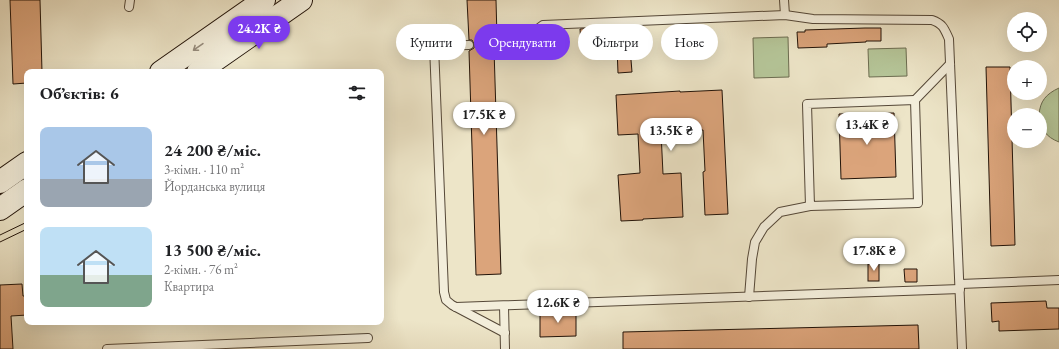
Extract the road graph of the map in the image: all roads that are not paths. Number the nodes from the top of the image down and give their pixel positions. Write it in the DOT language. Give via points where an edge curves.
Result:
graph roads {
  1 [pos="264,0"];
  2 [pos="301,0"];
  3 [pos="784,0"];
  4 [pos="786,15"];
  5 [pos="568,24"];
  6 [pos="469,45"];
  7 [pos="950,64"];
  8 [pos="165,69"];
  9 [pos="202,69"];
  10 [pos="915,100"];
  11 [pos="24,165"];
  12 [pos="0,182"];
  13 [pos="24,192"];
  14 [pos="810,206"];
  15 [pos="0,209"];
  16 [pos="1059,280"];
  17 [pos="960,287"];
  18 [pos="749,297"];
  19 [pos="504,306"];
  20 [pos="456,307"];
  21 [pos="505,333"];
  22 [pos="368,338"];
  23 [pos="294,345"];
  24 [pos="107,349"];
  25 [pos="505,349"];
  26 [pos="962,349"];
  1 -- 8 [label="main road, one-way"];
  2 -- 9 [label="main road"];
  3 -- 4 [label="lane"];
  4 -- 5 [label="lane"];
  4 -- 7 [label="lane" via="813,19 932,20 945,29 949,39"];
  6 -- 20 [label="lane" via="434,46 444,292 446,300"];
  7 -- 10 [label="lane"];
  7 -- 17 [label="lane"];
  10 -- 14 [label="lane" via="807,104"];
  10 -- 14 [label="lane" via="918,203"];
  11 -- 12 [label="main road"];
  13 -- 15 [label="main road"];
  14 -- 18 [label="lane" via="780,212 764,226 755,242"];
  16 -- 17 [label="lane"];
  17 -- 18 [label="lane"];
  17 -- 26 [label="lane"];
  18 -- 19 [label="lane"];
  19 -- 20 [label="lane"];
  19 -- 21 [label="lane"];
  20 -- 21 [label="lane"];
  21 -- 25 [label="lane"];
  22 -- 23 [label="lane"];
  23 -- 24 [label="lane"];
}
